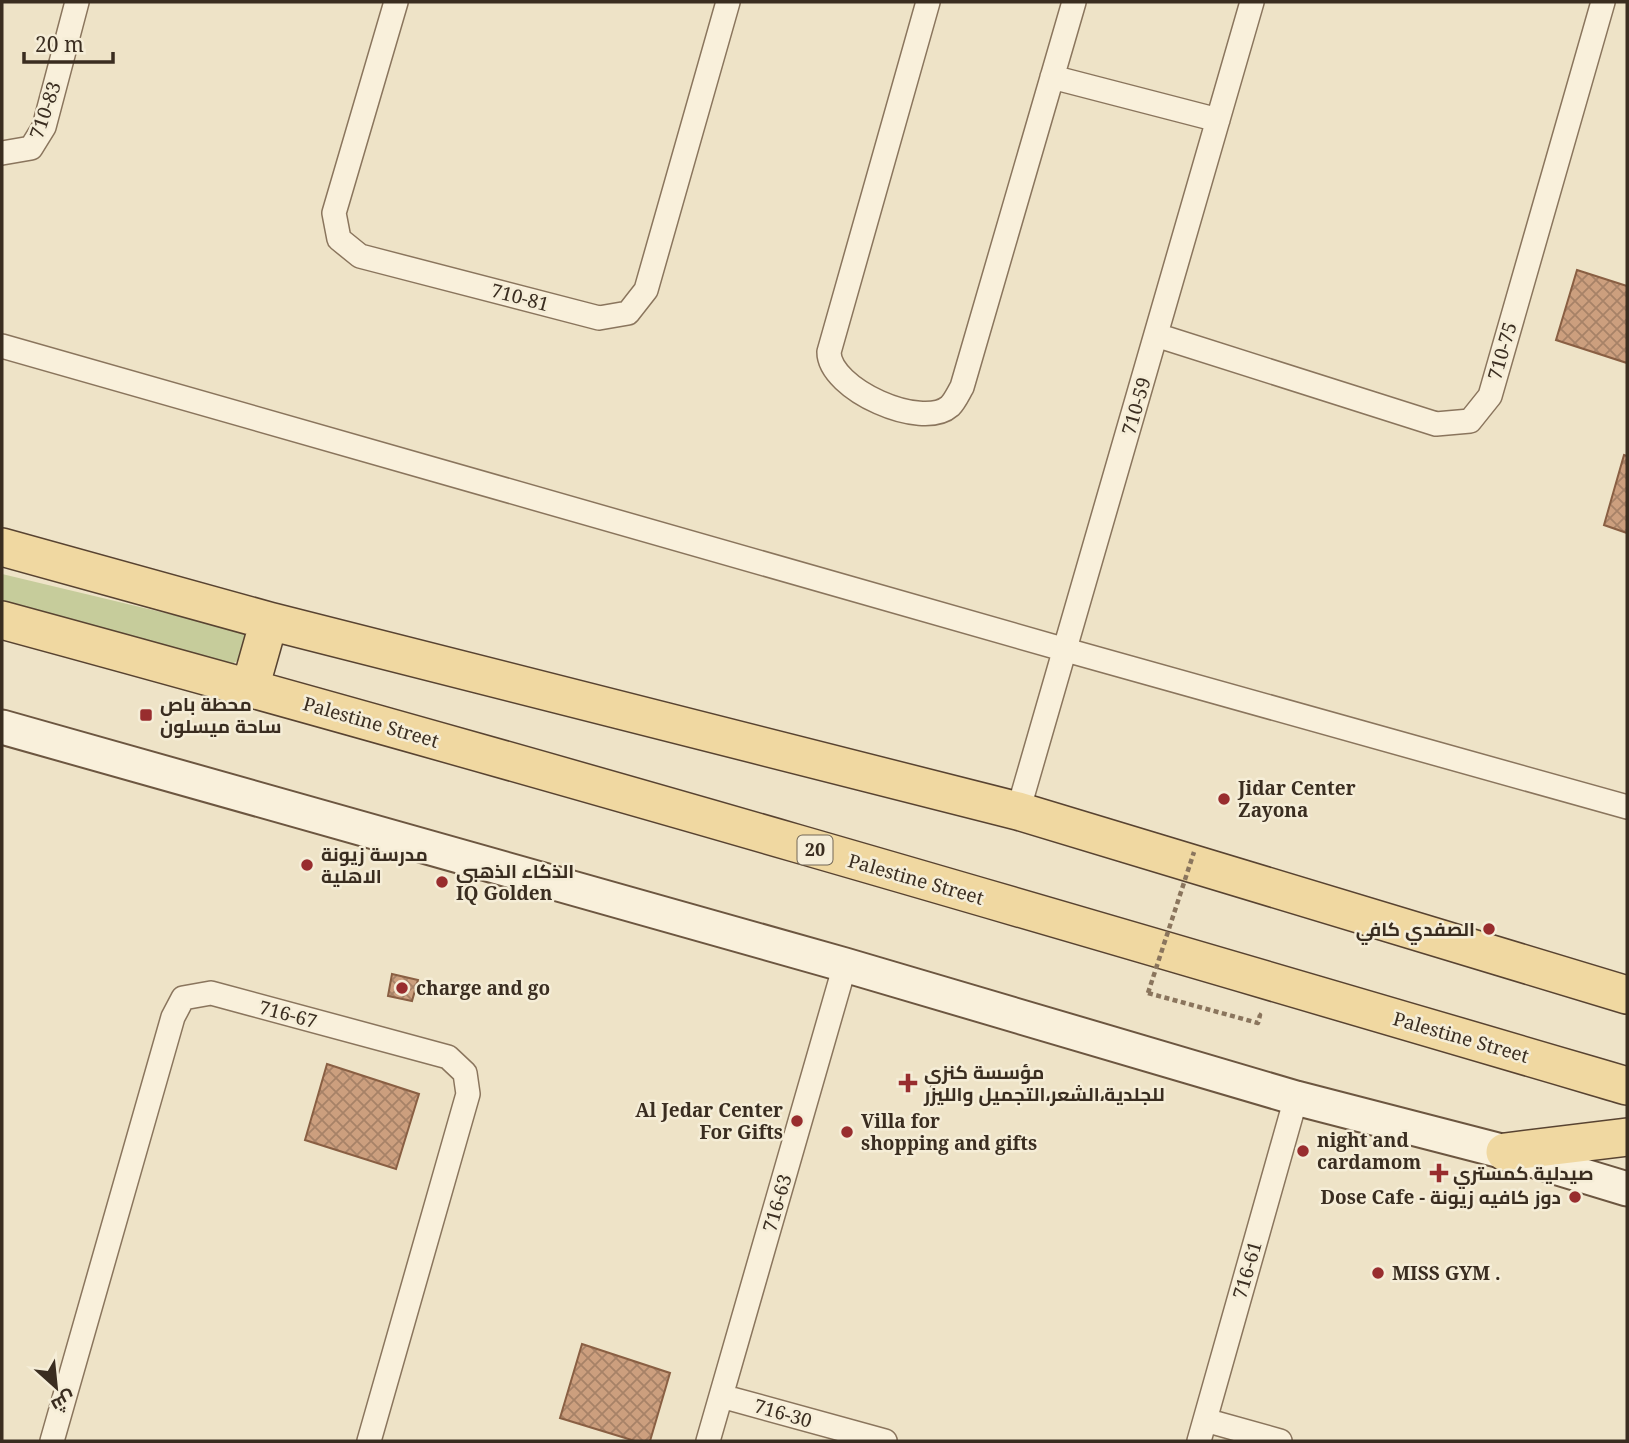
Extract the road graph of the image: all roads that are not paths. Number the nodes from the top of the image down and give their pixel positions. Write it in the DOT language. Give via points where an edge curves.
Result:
graph roads {
  1 [pos="78,2"];
  2 [pos="396,2"];
  3 [pos="728,2"];
  4 [pos="928,2"];
  5 [pos="1074,2"];
  6 [pos="1252,2"];
  7 [pos="1603,2"];
  8 [pos="1052,77"];
  9 [pos="1219,120"];
  10 [pos="2,153"];
  11 [pos="1156,335"];
  12 [pos="2,346"];
  13 [pos="2,547"];
  14 [pos="2,620"];
  15 [pos="269,621"];
  16 [pos="1066,650"];
  17 [pos="250,688"];
  18 [pos="2,727"];
  19 [pos="1627,807"];
  20 [pos="1018,811"];
  21 [pos="845,965"];
  22 [pos="1627,995"];
  23 [pos="1627,1086"];
  24 [pos="1296,1098"];
  25 [pos="1627,1137"];
  26 [pos="1506,1152"];
  27 [pos="1627,1189"];
  28 [pos="721,1396"];
  29 [pos="1202,1431"];
  30 [pos="52,1441"];
  31 [pos="369,1441"];
  32 [pos="708,1441"];
  33 [pos="885,1441"];
  34 [pos="1280,1441"];
  1 -- 10 [label="street, 710-83" via="44,127 32,148"];
  2 -- 3 [label="street, 710-81" via="334,213 339,239 360,256 599,318 628,313 646,290"];
  4 -- 8 [label="street" via="829,352 834,370 864,395 898,410 924,414 951,405 962,387"];
  5 -- 8 [label="street"];
  6 -- 9 [label="street, 710-59"];
  7 -- 11 [label="street, 710-75" via="1490,396 1470,421 1436,424"];
  8 -- 9 [label="street"];
  9 -- 11 [label="street, 710-59"];
  11 -- 16 [label="street, 710-59"];
  12 -- 16 [label="street"];
  13 -- 15 [label="main road"];
  14 -- 17 [label="main road, Palestine Street / 20"];
  15 -- 17 [label="main road"];
  15 -- 20 [label="main road"];
  16 -- 19 [label="street"];
  16 -- 20 [label="street, 710-59"];
  17 -- 23 [label="main road, Palestine Street / 20"];
  18 -- 21 [label="street"];
  20 -- 22 [label="main road"];
  21 -- 24 [label="street"];
  21 -- 28 [label="street, 716-63"];
  24 -- 26 [label="street"];
  24 -- 29 [label="street, 716-61"];
  25 -- 26 [label="main road"];
  26 -- 27 [label="street"];
  28 -- 32 [label="street, 716-63"];
  28 -- 33 [label="street, 716-30"];
  29 -- 34 [label="street"];
  30 -- 31 [label="street, 716-67" via="173,1017 183,998 211,993 448,1058 465,1073 468,1094"];
}
